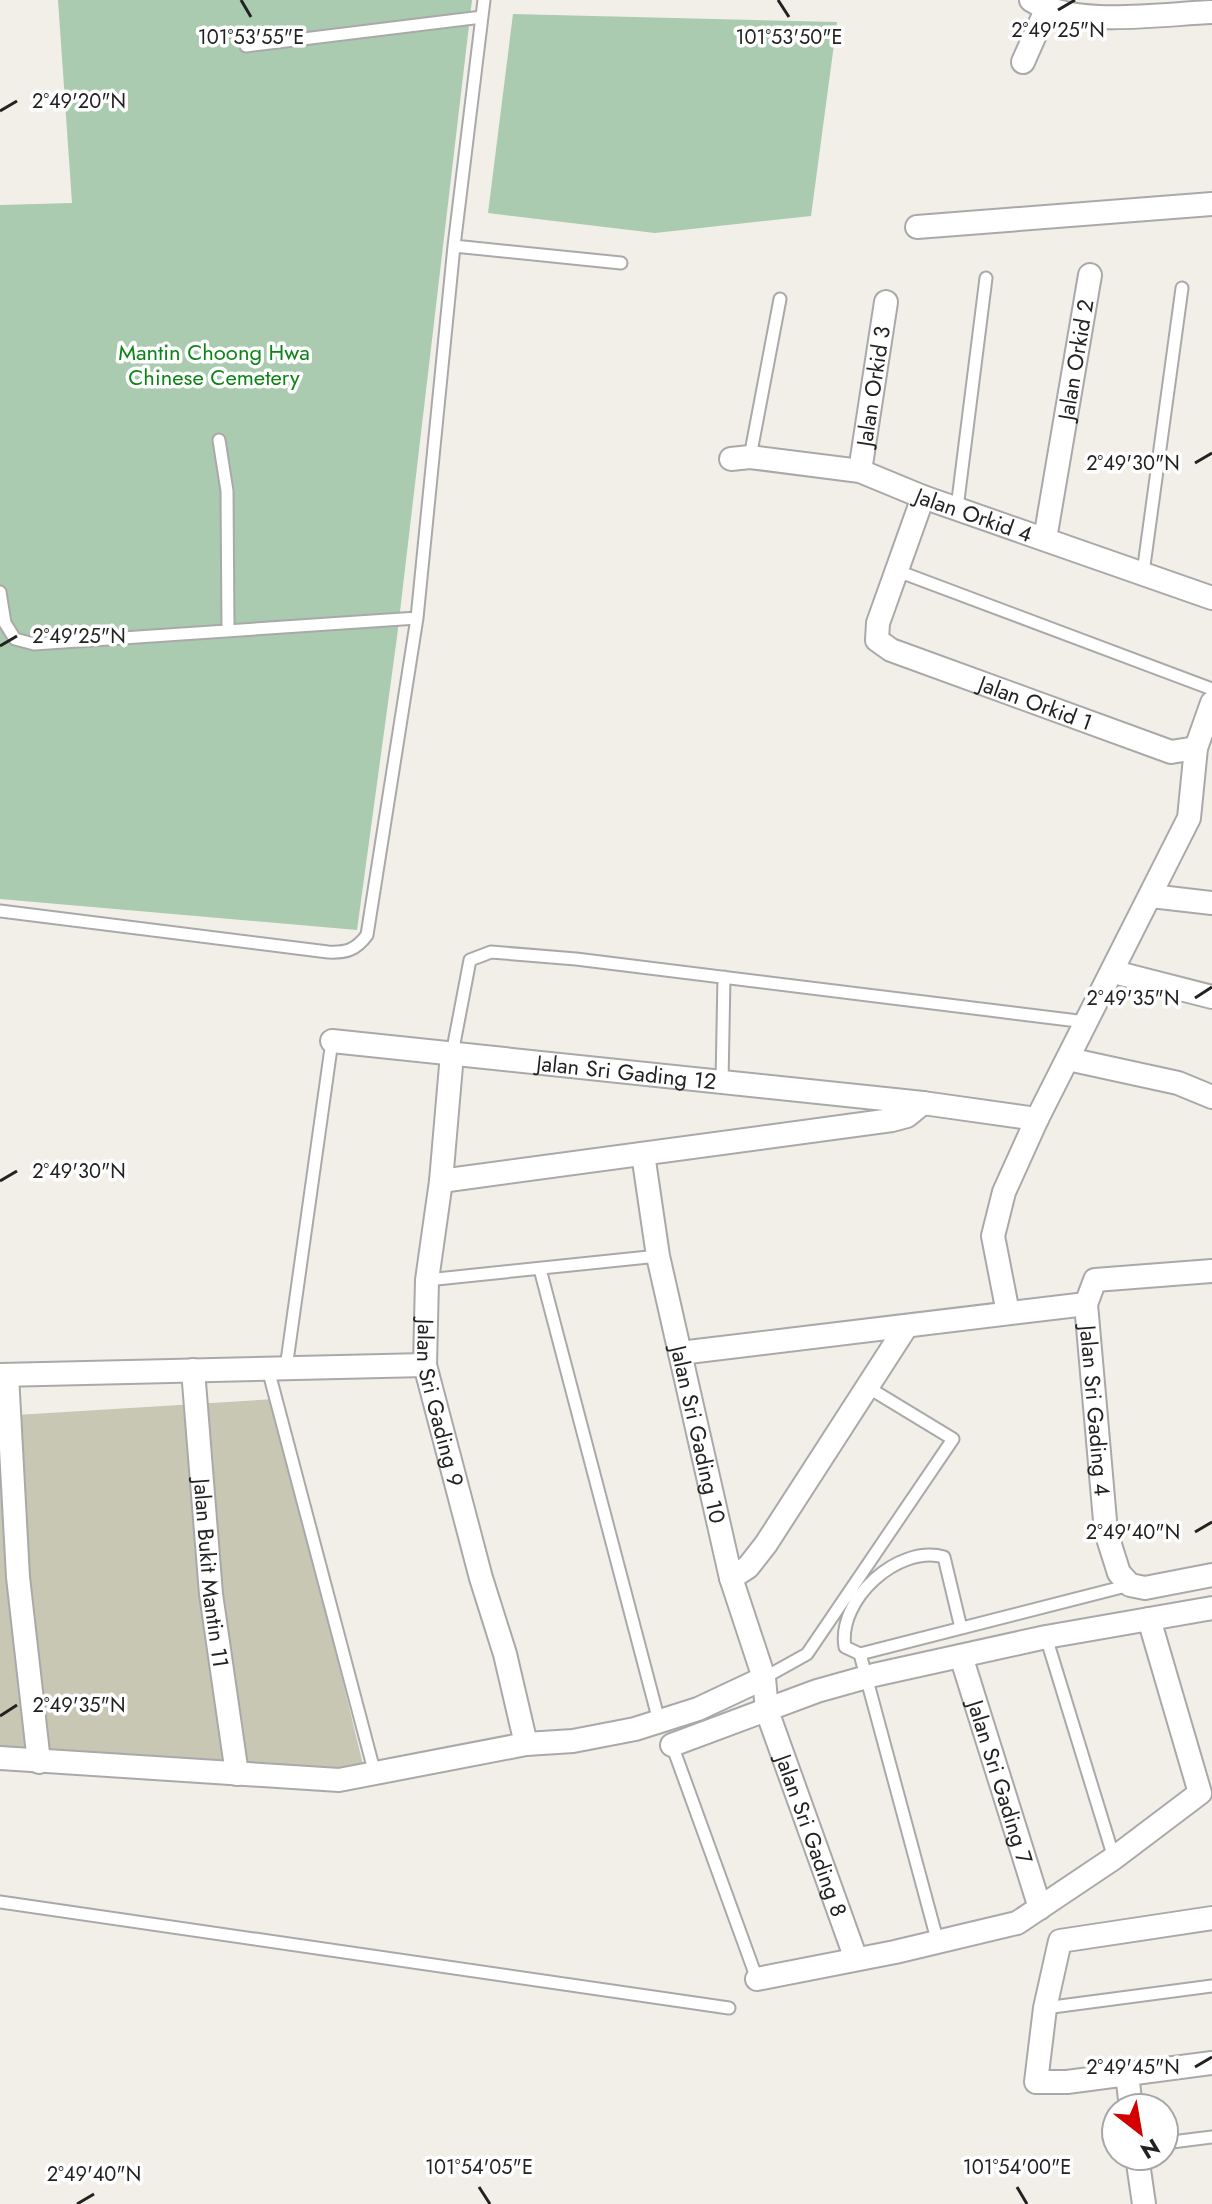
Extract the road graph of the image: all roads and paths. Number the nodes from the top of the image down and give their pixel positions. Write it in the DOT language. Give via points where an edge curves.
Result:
graph roads {
  1 [pos="484,0"];
  2 [pos="1038,5"];
  3 [pos="1212,12"];
  4 [pos="482,17"];
  5 [pos="246,46"];
  6 [pos="1023,62"];
  7 [pos="1212,204"];
  8 [pos="917,227"];
  9 [pos="454,246"];
  10 [pos="621,263"];
  11 [pos="1090,275"];
  12 [pos="986,278"];
  13 [pos="1182,288"];
  14 [pos="780,299"];
  15 [pos="886,302"];
  16 [pos="219,440"];
  17 [pos="740,458"];
  18 [pos="860,471"];
  19 [pos="923,497"];
  20 [pos="957,508"];
  21 [pos="1045,539"];
  22 [pos="895,570"];
  23 [pos="1143,573"];
  24 [pos="0,592"];
  25 [pos="1212,598"];
  26 [pos="417,618"];
  27 [pos="228,629"];
  28 [pos="1212,689"];
  29 [pos="1210,713"];
  30 [pos="1196,748"];
  31 [pos="1202,804"];
  32 [pos="1151,896"];
  33 [pos="1212,903"];
  34 [pos="0,911"];
  35 [pos="1114,972"];
  36 [pos="724,977"];
  37 [pos="1212,997"];
  38 [pos="1087,1022"];
  39 [pos="332,1041"];
  40 [pos="452,1054"];
  41 [pos="1068,1059"];
  42 [pos="722,1082"];
  43 [pos="1212,1097"];
  44 [pos="923,1103"];
  45 [pos="1037,1119"];
  46 [pos="643,1154"];
  47 [pos="441,1181"];
  48 [pos="658,1256"];
  49 [pos="540,1269"];
  50 [pos="1212,1271"];
  51 [pos="427,1280"];
  52 [pos="1086,1304"];
  53 [pos="1008,1313"];
  54 [pos="906,1327"];
  55 [pos="680,1353"];
  56 [pos="425,1365"];
  57 [pos="277,1368"];
  58 [pos="193,1370"];
  59 [pos="4,1375"];
  60 [pos="869,1388"];
  61 [pos="1212,1575"];
  62 [pos="731,1578"];
  63 [pos="1130,1585"];
  64 [pos="1212,1608"];
  65 [pos="1149,1619"];
  66 [pos="961,1628"];
  67 [pos="1046,1637"];
  68 [pos="860,1654"];
  69 [pos="961,1656"];
  70 [pos="764,1678"];
  71 [pos="865,1678"];
  72 [pos="767,1711"];
  73 [pos="659,1721"];
  74 [pos="526,1744"];
  75 [pos="672,1745"];
  76 [pos="0,1758"];
  77 [pos="39,1762"];
  78 [pos="237,1774"];
  79 [pos="375,1776"];
  80 [pos="1114,1858"];
  81 [pos="0,1902"];
  82 [pos="1040,1908"];
  83 [pos="1212,1918"];
  84 [pos="938,1943"];
  85 [pos="856,1959"];
  86 [pos="757,1979"];
  87 [pos="1212,1986"];
  88 [pos="729,2008"];
  89 [pos="1045,2008"];
  90 [pos="1212,2063"];
  91 [pos="1127,2074"];
  92 [pos="1129,2092"];
  93 [pos="1212,2137"];
  94 [pos="1180,2141"];
  95 [pos="1139,2172"];
  96 [pos="1144,2204"];
  1 -- 4 [label="lane"];
  2 -- 3 [label="street" via="1071,16"];
  2 -- 6 [label="street"];
  4 -- 5 [label="lane"];
  4 -- 9 [label="lane"];
  7 -- 8 [label="street"];
  9 -- 10 [label="lane"];
  9 -- 26 [label="lane"];
  11 -- 21 [label="street, Jalan Orkid 2"];
  12 -- 20 [label="lane"];
  13 -- 23 [label="lane"];
  14 -- 17 [label="lane"];
  15 -- 18 [label="street, Jalan Orkid 3"];
  16 -- 27 [label="lane" via="227,491"];
  17 -- 18 [label="street, Jalan Orkid 4"];
  18 -- 19 [label="street, Jalan Orkid 4"];
  19 -- 20 [label="street, Jalan Orkid 4"];
  19 -- 22 [label="street"];
  20 -- 21 [label="street, Jalan Orkid 4"];
  21 -- 23 [label="street, Jalan Orkid 4"];
  22 -- 28 [label="lane"];
  22 -- 30 [label="street, Jalan Orkid 1" via="877,640 891,650 1171,752"];
  23 -- 25 [label="street, Jalan Orkid 4"];
  24 -- 27 [label="lane" via="5,623 15,639 34,644"];
  26 -- 27 [label="lane"];
  26 -- 34 [label="lane" via="376,863 372,922 358,947 328,952"];
  29 -- 30 [label="street"];
  30 -- 31 [label="street"];
  31 -- 32 [label="street"];
  32 -- 33 [label="street"];
  32 -- 35 [label="street"];
  35 -- 37 [label="street"];
  35 -- 38 [label="street"];
  36 -- 38 [label="lane"];
  36 -- 40 [label="lane" via="491,952 470,960"];
  36 -- 42 [label="lane"];
  38 -- 41 [label="street"];
  39 -- 40 [label="street, Jalan Sri Gading 12"];
  39 -- 57 [label="lane"];
  40 -- 42 [label="street, Jalan Sri Gading 12"];
  40 -- 47 [label="street, Jalan Sri Gading 9"];
  41 -- 43 [label="street" via="1178,1083"];
  41 -- 45 [label="street"];
  42 -- 44 [label="street, Jalan Sri Gading 12"];
  44 -- 45 [label="street, Jalan Sri Gading 12"];
  44 -- 46 [label="street" via="892,1120"];
  45 -- 53 [label="street" via="1004,1192 993,1236"];
  46 -- 47 [label="street"];
  46 -- 48 [label="street, Jalan Sri Gading 10"];
  47 -- 51 [label="street, Jalan Sri Gading 9"];
  48 -- 49 [label="lane"];
  48 -- 55 [label="street, Jalan Sri Gading 10"];
  49 -- 51 [label="lane"];
  49 -- 73 [label="lane"];
  50 -- 52 [label="street, Jalan Sri Gading 4" via="1095,1280"];
  51 -- 56 [label="street, Jalan Sri Gading 9"];
  52 -- 53 [label="street"];
  52 -- 63 [label="street, Jalan Sri Gading 4" via="1106,1532 1112,1559"];
  53 -- 54 [label="street"];
  54 -- 55 [label="street"];
  54 -- 60 [label="street"];
  55 -- 62 [label="street, Jalan Sri Gading 10"];
  56 -- 57 [label="street"];
  56 -- 74 [label="street, Jalan Sri Gading 9"];
  57 -- 58 [label="street"];
  57 -- 79 [label="lane"];
  58 -- 59 [label="street"];
  58 -- 78 [label="street, Jalan Bukit Mantin 11" via="211,1594"];
  59 -- 77 [label="street" via="18,1577"];
  60 -- 62 [label="street" via="766,1544"];
  60 -- 70 [label="lane" via="953,1439 807,1654"];
  61 -- 63 [label="street" via="1145,1588"];
  62 -- 70 [label="street, Jalan Sri Gading 10"];
  63 -- 66 [label="lane"];
  64 -- 65 [label="street"];
  65 -- 67 [label="street"];
  65 -- 80 [label="street" via="1200,1793"];
  66 -- 68 [label="lane"];
  66 -- 68 [label="lane" via="944,1557 935,1554 894,1564 870,1582 844,1624 845,1647"];
  67 -- 69 [label="street"];
  67 -- 80 [label="lane"];
  68 -- 71 [label="lane"];
  69 -- 71 [label="street"];
  69 -- 82 [label="street, Jalan Sri Gading 7"];
  70 -- 72 [label="street, Jalan Sri Gading 10"];
  70 -- 73 [label="street"];
  71 -- 72 [label="street"];
  71 -- 84 [label="lane"];
  72 -- 75 [label="street"];
  72 -- 85 [label="street, Jalan Sri Gading 8"];
  73 -- 74 [label="street" via="573,1741"];
  74 -- 79 [label="street"];
  75 -- 86 [label="lane"];
  76 -- 77 [label="street"];
  77 -- 78 [label="street"];
  78 -- 79 [label="street" via="339,1780"];
  80 -- 82 [label="street"];
  81 -- 88 [label="lane"];
  82 -- 84 [label="street" via="1017,1923"];
  83 -- 89 [label="street" via="1060,1941"];
  84 -- 85 [label="street"];
  85 -- 86 [label="street"];
  87 -- 89 [label="lane"];
  89 -- 91 [label="street" via="1036,2082"];
  90 -- 91 [label="street"];
  91 -- 92 [label="street"];
  93 -- 94 [label="lane"];
  95 -- 96 [label="street"];
}
